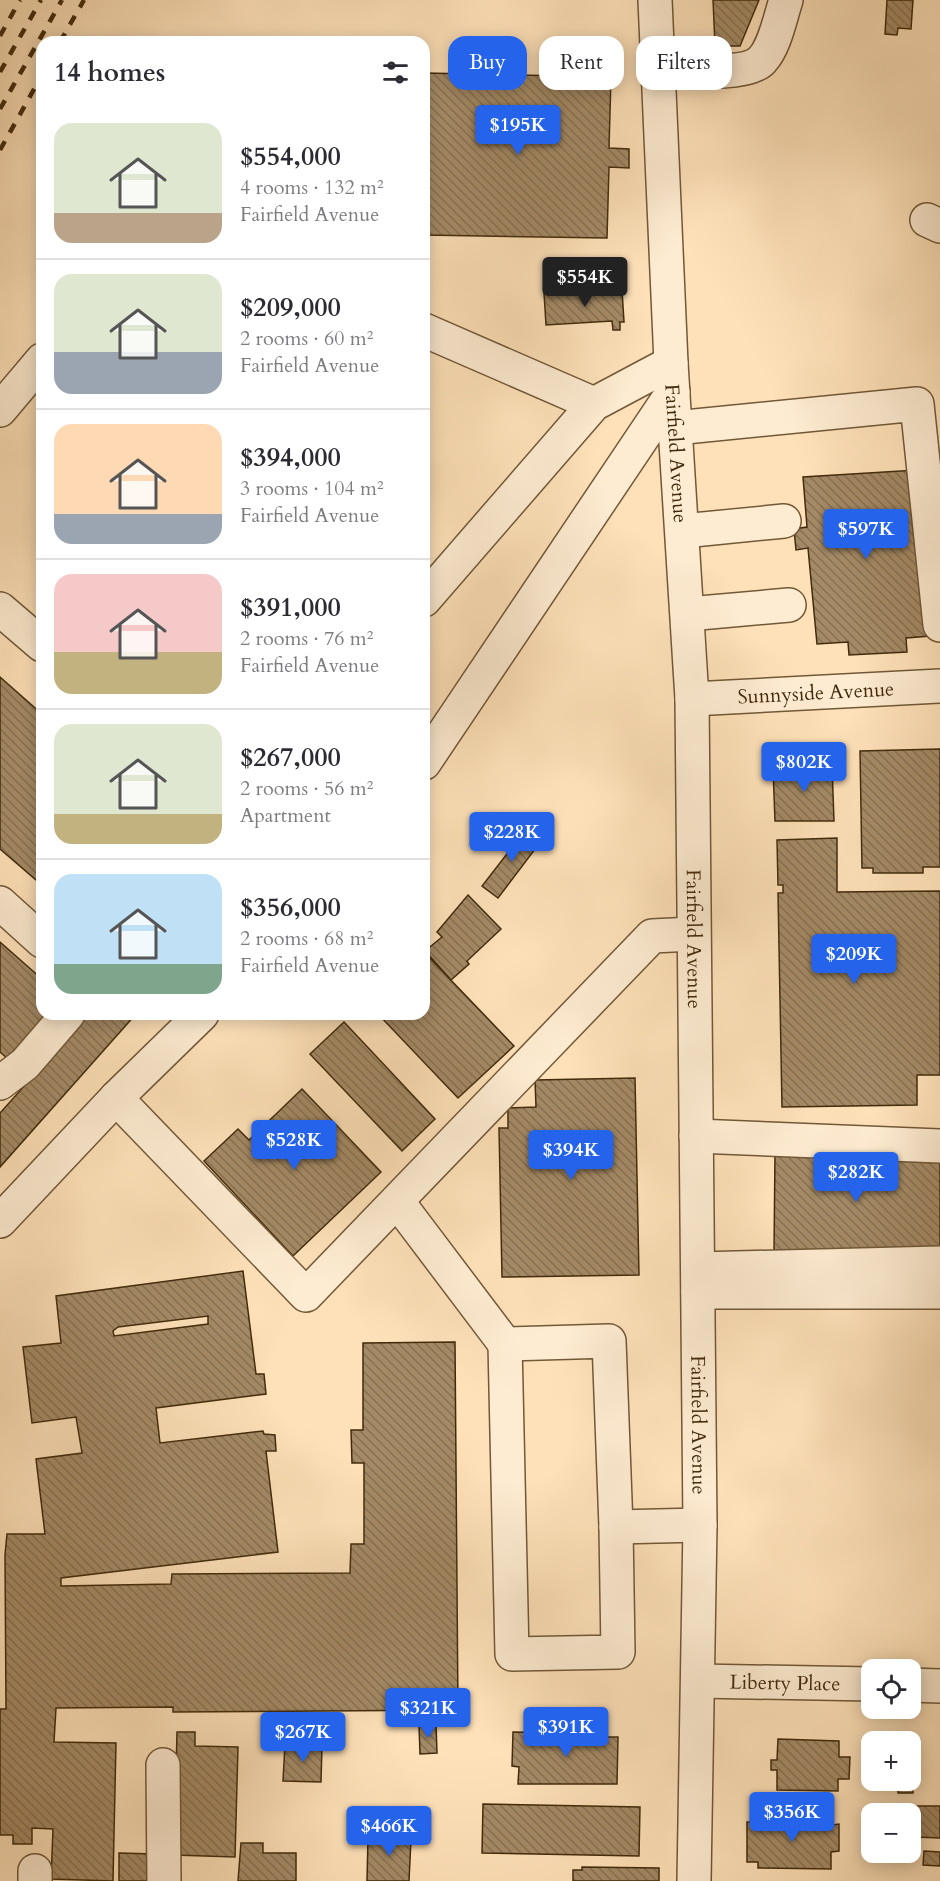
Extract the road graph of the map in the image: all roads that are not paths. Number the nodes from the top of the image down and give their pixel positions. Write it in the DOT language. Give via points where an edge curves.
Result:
graph roads {
  1 [pos="655,0"];
  2 [pos="786,0"];
  3 [pos="657,36"];
  4 [pos="732,70"];
  5 [pos="659,90"];
  6 [pos="430,333"];
  7 [pos="36,367"];
  8 [pos="672,378"];
  9 [pos="594,404"];
  10 [pos="0,410"];
  11 [pos="675,428"];
  12 [pos="784,521"];
  13 [pos="683,531"];
  14 [pos="430,593"];
  15 [pos="789,605"];
  16 [pos="0,609"];
  17 [pos="688,614"];
  18 [pos="940,625"];
  19 [pos="36,640"];
  20 [pos="940,686"];
  21 [pos="692,699"];
  22 [pos="430,755"];
  23 [pos="0,903"];
  24 [pos="693,934"];
  25 [pos="36,936"];
  26 [pos="63,1020"];
  27 [pos="196,1020"];
  28 [pos="0,1083"];
  29 [pos="116,1098"];
  30 [pos="696,1136"];
  31 [pos="940,1146"];
  32 [pos="397,1201"];
  33 [pos="0,1221"];
  34 [pos="940,1263"];
  35 [pos="698,1281"];
  36 [pos="940,1292"];
  37 [pos="505,1344"];
  38 [pos="700,1525"];
  39 [pos="616,1527"];
  40 [pos="698,1681"];
  41 [pos="861,1684"];
  42 [pos="921,1685"];
  43 [pos="940,1686"];
  44 [pos="163,1765"];
  45 [pos="164,1881"];
  46 [pos="694,1881"];
  1 -- 3 [label="street, Fairfield Avenue"];
  2 -- 4 [label="street" via="763,60"];
  5 -- 8 [label="street, Fairfield Avenue"];
  6 -- 9 [label="street"];
  7 -- 10 [label="street"];
  8 -- 9 [label="street"];
  8 -- 11 [label="street, Fairfield Avenue"];
  8 -- 22 [label="street"];
  9 -- 14 [label="street"];
  11 -- 13 [label="street, Fairfield Avenue"];
  11 -- 18 [label="street" via="917,404"];
  12 -- 13 [label="street"];
  13 -- 17 [label="street, Fairfield Avenue"];
  15 -- 17 [label="street"];
  16 -- 19 [label="street"];
  17 -- 21 [label="street, Fairfield Avenue"];
  20 -- 21 [label="street, Sunnyside Avenue"];
  21 -- 24 [label="street, Fairfield Avenue"];
  23 -- 25 [label="street"];
  24 -- 30 [label="street, Fairfield Avenue"];
  24 -- 32 [label="street" via="652,936"];
  26 -- 28 [label="street" via="25,1064"];
  27 -- 29 [label="street"];
  29 -- 32 [label="street" via="306,1295"];
  29 -- 33 [label="street"];
  30 -- 31 [label="street"];
  30 -- 35 [label="street, Fairfield Avenue"];
  32 -- 37 [label="street"];
  34 -- 35 [label="street"];
  35 -- 36 [label="street"];
  35 -- 38 [label="street, Fairfield Avenue"];
  37 -- 39 [label="street" via="609,1341"];
  37 -- 39 [label="street" via="512,1654 618,1652"];
  38 -- 39 [label="street"];
  38 -- 40 [label="street, Fairfield Avenue"];
  40 -- 41 [label="street, Liberty Place"];
  40 -- 46 [label="street, Fairfield Avenue"];
  42 -- 43 [label="street"];
  44 -- 45 [label="street"];
}
